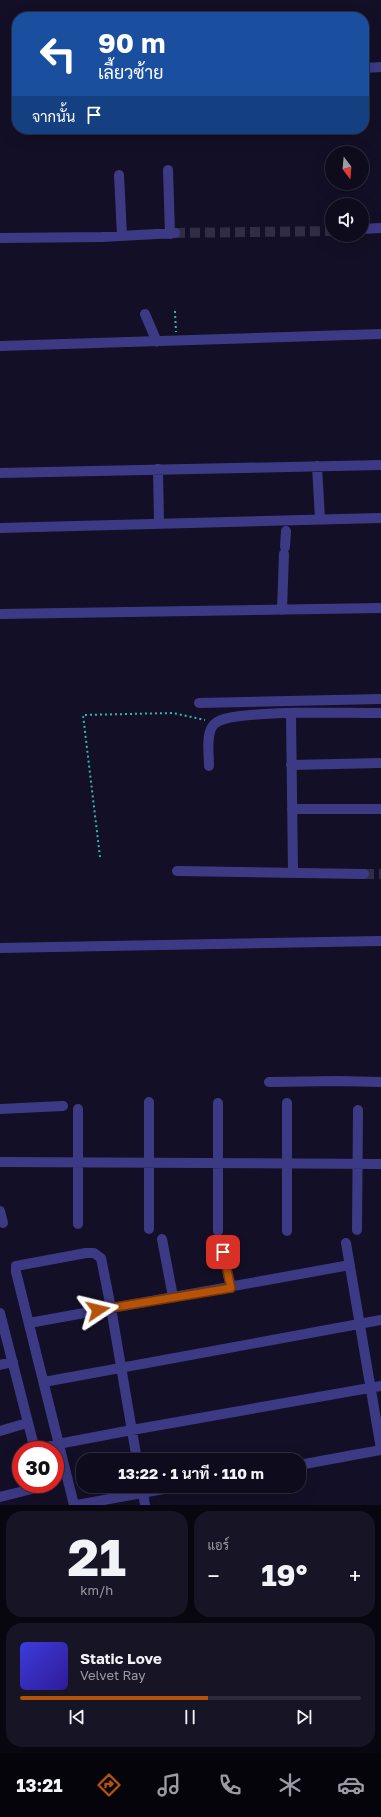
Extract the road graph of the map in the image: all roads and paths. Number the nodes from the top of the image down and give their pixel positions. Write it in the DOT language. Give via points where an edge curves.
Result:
graph roads {
  1 [pos="381,67"];
  2 [pos="369,68"];
  3 [pos="168,170"];
  4 [pos="119,175"];
  5 [pos="381,228"];
  6 [pos="369,229"];
  7 [pos="122,236"];
  8 [pos="0,238"];
  9 [pos="175,311"];
  10 [pos="145,314"];
  11 [pos="381,334"];
  12 [pos="176,341"];
  13 [pos="156,342"];
  14 [pos="0,346"];
  15 [pos="381,465"];
  16 [pos="317,466"];
  17 [pos="158,469"];
  18 [pos="0,473"];
  19 [pos="381,518"];
  20 [pos="320,519"];
  21 [pos="159,523"];
  22 [pos="0,528"];
  23 [pos="286,531"];
  24 [pos="381,608"];
  25 [pos="282,610"];
  26 [pos="0,614"];
  27 [pos="381,699"];
  28 [pos="199,703"];
  29 [pos="381,713"];
  30 [pos="291,714"];
  31 [pos="216,722"];
  32 [pos="381,763"];
  33 [pos="291,765"];
  34 [pos="209,766"];
  35 [pos="292,809"];
  36 [pos="381,809"];
  37 [pos="100,857"];
  38 [pos="177,871"];
  39 [pos="293,872"];
  40 [pos="364,874"];
  41 [pos="381,941"];
  42 [pos="0,948"];
  43 [pos="269,1082"];
  44 [pos="381,1082"];
  45 [pos="149,1102"];
  46 [pos="218,1103"];
  47 [pos="287,1103"];
  48 [pos="63,1106"];
  49 [pos="0,1108"];
  50 [pos="78,1108"];
  51 [pos="358,1110"];
  52 [pos="0,1162"];
  53 [pos="78,1163"];
  54 [pos="218,1163"];
  55 [pos="287,1163"];
  56 [pos="149,1164"];
  57 [pos="358,1164"];
  58 [pos="381,1164"];
  59 [pos="0,1211"];
  60 [pos="3,1223"];
  61 [pos="78,1224"];
  62 [pos="148,1229"];
  63 [pos="357,1230"];
  64 [pos="218,1231"];
  65 [pos="287,1232"];
  66 [pos="162,1239"];
  67 [pos="346,1243"];
  68 [pos="223,1252"];
  69 [pos="350,1265"];
  70 [pos="231,1288"];
  71 [pos="173,1297"];
  72 [pos="111,1308"];
  73 [pos="0,1313"];
  74 [pos="381,1320"];
  75 [pos="29,1323"];
  76 [pos="360,1324"];
  77 [pos="13,1362"];
  78 [pos="0,1365"];
  79 [pos="122,1367"];
  80 [pos="44,1382"];
  81 [pos="381,1386"];
  82 [pos="370,1388"];
  83 [pos="27,1423"];
  84 [pos="132,1430"];
  85 [pos="0,1431"];
  86 [pos="32,1441"];
  87 [pos="57,1441"];
  88 [pos="64,1443"];
  89 [pos="381,1450"];
  90 [pos="136,1453"];
  91 [pos="306,1464"];
  92 [pos="64,1467"];
  93 [pos="16,1493"];
  94 [pos="126,1493"];
  95 [pos="143,1493"];
  96 [pos="0,1497"];
  97 [pos="74,1505"];
  98 [pos="77,1505"];
  99 [pos="145,1505"];
  1 -- 2 [label="street"];
  3 -- 7 [label="street" via="172,234"];
  4 -- 7 [label="street"];
  5 -- 6 [label="street"];
  7 -- 8 [label="street"];
  9 -- 12 [label="path"];
  10 -- 13 [label="street"];
  11 -- 12 [label="street"];
  12 -- 13 [label="street"];
  13 -- 14 [label="street"];
  15 -- 16 [label="street"];
  16 -- 17 [label="street"];
  16 -- 20 [label="street"];
  17 -- 18 [label="street"];
  17 -- 21 [label="street"];
  19 -- 20 [label="street"];
  20 -- 21 [label="street"];
  21 -- 22 [label="street"];
  23 -- 25 [label="street"];
  24 -- 25 [label="street"];
  25 -- 26 [label="street"];
  27 -- 28 [label="street"];
  29 -- 30 [label="street"];
  30 -- 31 [label="street" via="240,716"];
  30 -- 33 [label="street"];
  31 -- 34 [label="street" via="209,736"];
  31 -- 37 [label="path" via="173,713 83,715"];
  32 -- 33 [label="street"];
  33 -- 35 [label="street"];
  35 -- 36 [label="street"];
  35 -- 39 [label="street"];
  38 -- 39 [label="street"];
  39 -- 40 [label="street"];
  41 -- 42 [label="street"];
  43 -- 44 [label="street"];
  45 -- 56 [label="street"];
  46 -- 54 [label="street"];
  47 -- 55 [label="street"];
  48 -- 49 [label="street"];
  50 -- 53 [label="street"];
  51 -- 57 [label="street"];
  52 -- 53 [label="street"];
  53 -- 56 [label="street"];
  53 -- 61 [label="street"];
  54 -- 55 [label="street"];
  54 -- 56 [label="street"];
  54 -- 64 [label="street"];
  55 -- 57 [label="street"];
  55 -- 65 [label="street"];
  56 -- 62 [label="street"];
  57 -- 58 [label="street"];
  57 -- 63 [label="street"];
  59 -- 60 [label="street"];
  66 -- 71 [label="street"];
  67 -- 69 [label="street"];
  68 -- 70 [label="street"];
  69 -- 70 [label="street"];
  69 -- 76 [label="street"];
  70 -- 71 [label="street"];
  71 -- 72 [label="street"];
  72 -- 75 [label="street"];
  72 -- 75 [label="street" via="101,1258 97,1254 86,1253 19,1265 15,1268"];
  72 -- 79 [label="street"];
  73 -- 77 [label="street"];
  74 -- 76 [label="street"];
  75 -- 80 [label="street"];
  76 -- 79 [label="street"];
  76 -- 82 [label="street"];
  77 -- 78 [label="street"];
  77 -- 83 [label="street"];
  79 -- 80 [label="street"];
  79 -- 84 [label="street"];
  80 -- 87 [label="street"];
  81 -- 82 [label="street"];
  82 -- 84 [label="street"];
  82 -- 89 [label="street"];
  83 -- 85 [label="street"];
  83 -- 86 [label="street"];
  84 -- 88 [label="street"];
  84 -- 90 [label="street"];
  89 -- 91 [label="street"];
  92 -- 97 [label="street"];
  93 -- 96 [label="street"];
  94 -- 98 [label="street"];
  95 -- 99 [label="street"];
}
